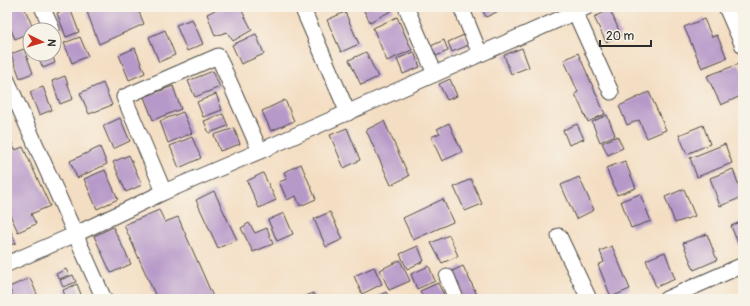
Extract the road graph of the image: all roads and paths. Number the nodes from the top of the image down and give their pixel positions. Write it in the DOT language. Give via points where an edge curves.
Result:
graph roads {
  1 [pos="42,7"];
  2 [pos="302,7"];
  3 [pos="406,7"];
  4 [pos="461,7"];
  5 [pos="726,7"];
  6 [pos="583,8"];
  7 [pos="49,22"];
  8 [pos="743,46"];
  9 [pos="480,54"];
  10 [pos="435,74"];
  11 [pos="7,80"];
  12 [pos="611,92"];
  13 [pos="348,113"];
  14 [pos="260,151"];
  15 [pos="164,192"];
  16 [pos="76,234"];
  17 [pos="559,236"];
  18 [pos="7,264"];
  19 [pos="743,264"];
  20 [pos="447,277"];
  21 [pos="104,299"];
  22 [pos="456,299"];
  23 [pos="589,299"];
  24 [pos="666,299"];
  1 -- 7 [label="street"];
  2 -- 13 [label="street"];
  3 -- 10 [label="street"];
  4 -- 9 [label="street"];
  5 -- 8 [label="street"];
  6 -- 9 [label="street"];
  6 -- 12 [label="street"];
  9 -- 10 [label="street"];
  10 -- 13 [label="street"];
  11 -- 16 [label="street"];
  13 -- 14 [label="street"];
  14 -- 15 [label="street"];
  14 -- 15 [label="street" via="218,56 124,97"];
  15 -- 16 [label="street"];
  16 -- 18 [label="street"];
  16 -- 21 [label="street"];
  17 -- 23 [label="street"];
  19 -- 24 [label="street"];
  20 -- 22 [label="street"];
}
